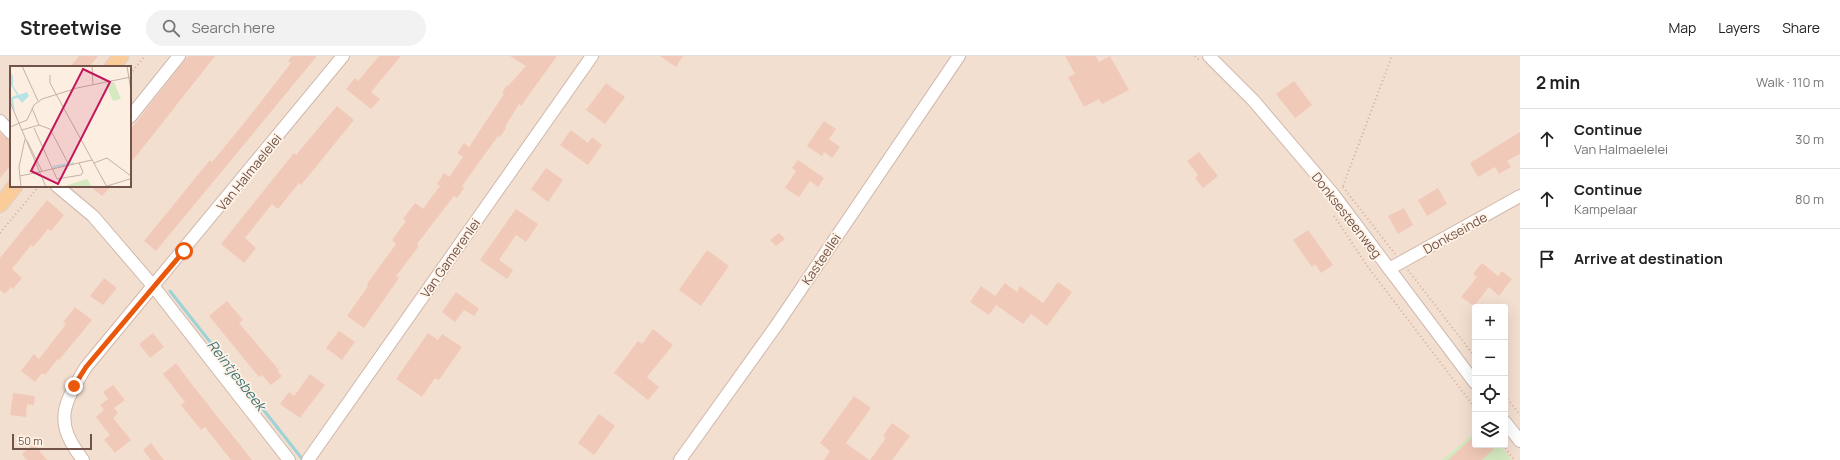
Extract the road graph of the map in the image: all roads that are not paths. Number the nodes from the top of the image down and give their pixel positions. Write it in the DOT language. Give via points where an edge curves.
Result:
graph roads {
  1 [pos="121,56"];
  2 [pos="179,56"];
  3 [pos="343,56"];
  4 [pos="592,56"];
  5 [pos="959,56"];
  6 [pos="1209,56"];
  7 [pos="113,66"];
  8 [pos="131,115"];
  9 [pos="0,121"];
  10 [pos="10,132"];
  11 [pos="14,187"];
  12 [pos="60,187"];
  13 [pos="70,190"];
  14 [pos="1520,196"];
  15 [pos="0,205"];
  16 [pos="1389,269"];
  17 [pos="154,287"];
  18 [pos="1472,379"];
  19 [pos="1508,426"];
  20 [pos="1520,441"];
  21 [pos="83,460"];
  22 [pos="289,460"];
  23 [pos="308,460"];
  24 [pos="680,460"];
  1 -- 7 [label="main road"];
  2 -- 8 [label="street"];
  3 -- 17 [label="street, Van Halmaelelei"];
  4 -- 23 [label="street, Van Gamerenlei"];
  5 -- 24 [label="street, Kasteellei" via="776,326"];
  6 -- 16 [label="street, Donksesteenweg" via="1253,100 1333,194"];
  9 -- 10 [label="street"];
  11 -- 15 [label="main road"];
  12 -- 13 [label="street"];
  13 -- 17 [label="street"];
  14 -- 16 [label="street, Donkseinde"];
  16 -- 18 [label="street, Donksesteenweg"];
  17 -- 21 [label="street, Van Halmaelelei" via="86,367 68,396 64,418 67,434"];
  17 -- 22 [label="street"];
  19 -- 20 [label="street"];
}
